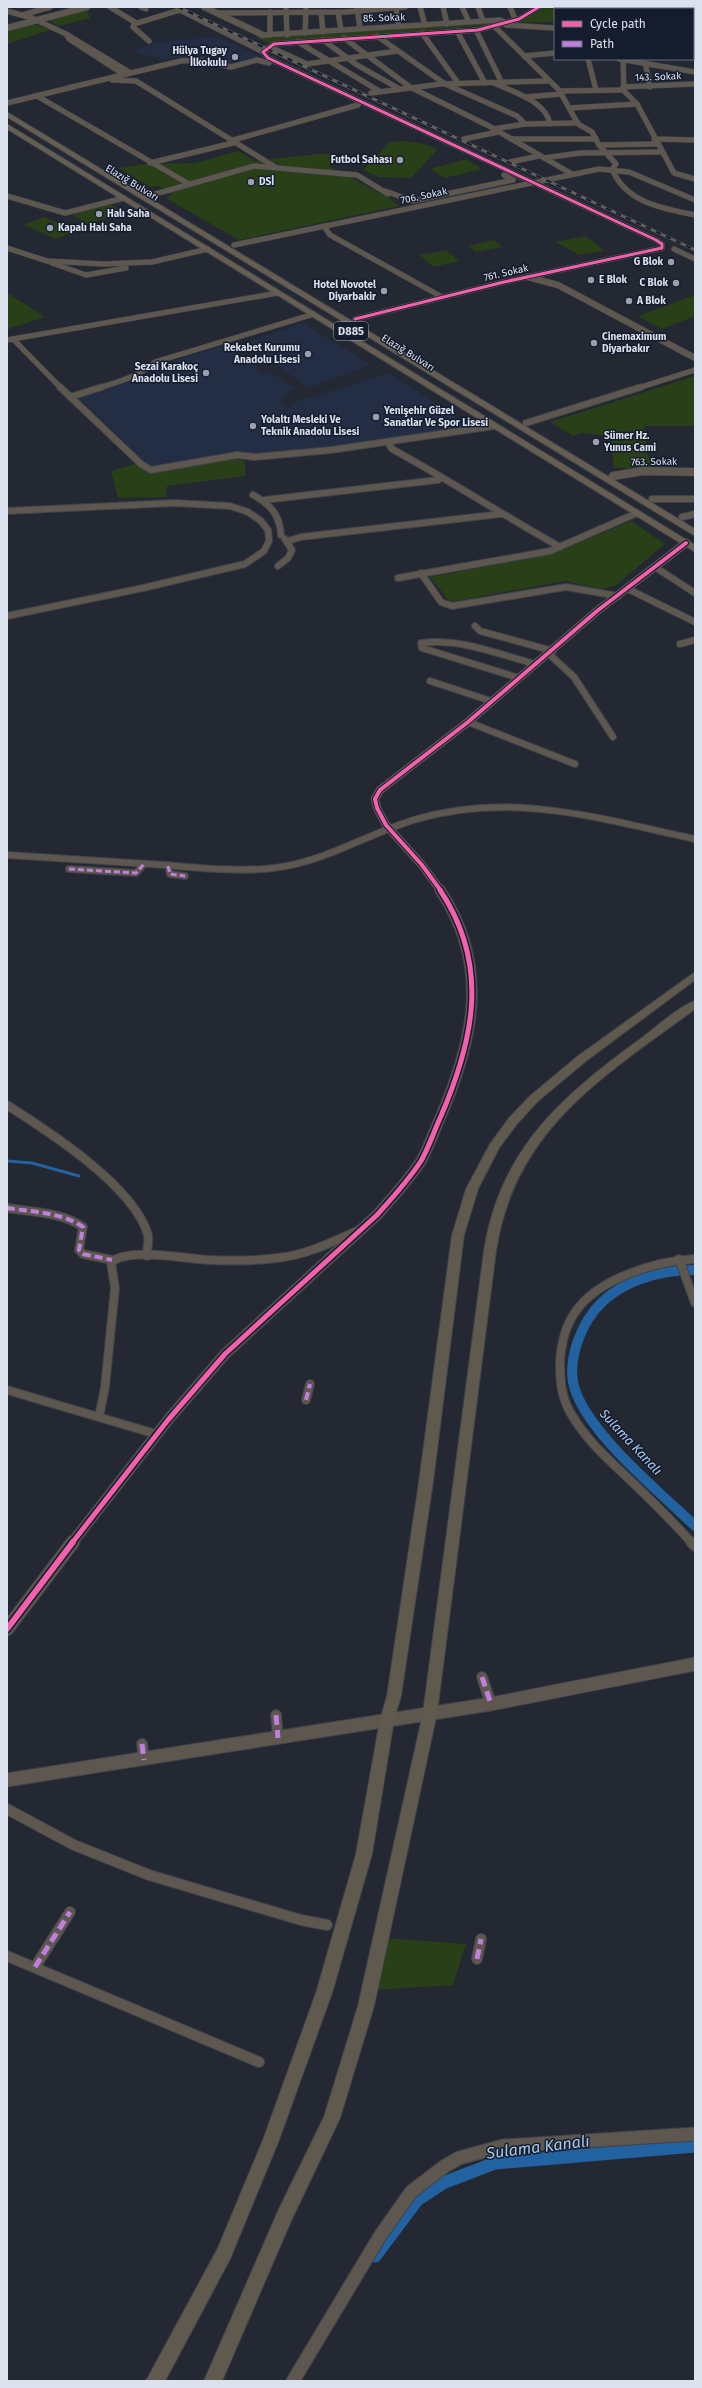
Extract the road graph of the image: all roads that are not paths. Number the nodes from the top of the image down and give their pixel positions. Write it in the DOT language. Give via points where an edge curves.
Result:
graph roads {
  1 [pos="14,7"];
  2 [pos="50,7"];
  3 [pos="77,7"];
  4 [pos="87,7"];
  5 [pos="110,7"];
  6 [pos="204,7"];
  7 [pos="240,7"];
  8 [pos="406,7"];
  9 [pos="420,7"];
  10 [pos="443,7"];
  11 [pos="462,7"];
  12 [pos="478,7"];
  13 [pos="510,7"];
  14 [pos="539,7"];
  15 [pos="381,8"];
  16 [pos="396,8"];
  17 [pos="286,9"];
  18 [pos="305,9"];
  19 [pos="357,9"];
  20 [pos="7,10"];
  21 [pos="261,10"];
  22 [pos="270,12"];
  23 [pos="321,12"];
  24 [pos="338,12"];
  25 [pos="217,13"];
  26 [pos="240,13"];
  27 [pos="22,15"];
  28 [pos="34,19"];
  29 [pos="483,21"];
  30 [pos="510,21"];
  31 [pos="469,22"];
  32 [pos="136,23"];
  33 [pos="447,24"];
  34 [pos="7,25"];
  35 [pos="425,26"];
  36 [pos="496,26"];
  37 [pos="399,27"];
  38 [pos="7,28"];
  39 [pos="360,28"];
  40 [pos="554,28"];
  41 [pos="341,30"];
  42 [pos="476,30"];
  43 [pos="457,31"];
  44 [pos="323,32"];
  45 [pos="305,33"];
  46 [pos="422,33"];
  47 [pos="66,34"];
  48 [pos="270,35"];
  49 [pos="287,35"];
  50 [pos="263,36"];
  51 [pos="377,36"];
  52 [pos="344,38"];
  53 [pos="323,40"];
  54 [pos="149,41"];
  55 [pos="298,42"];
  56 [pos="270,47"];
  57 [pos="397,51"];
  58 [pos="263,52"];
  59 [pos="554,53"];
  60 [pos="370,56"];
  61 [pos="524,56"];
  62 [pos="349,59"];
  63 [pos="588,60"];
  64 [pos="620,60"];
  65 [pos="626,60"];
  66 [pos="666,60"];
  67 [pos="329,61"];
  68 [pos="648,64"];
  69 [pos="661,66"];
  70 [pos="129,72"];
  71 [pos="695,72"];
  72 [pos="122,74"];
  73 [pos="548,81"];
  74 [pos="485,82"];
  75 [pos="502,82"];
  76 [pos="458,83"];
  77 [pos="493,83"];
  78 [pos="445,84"];
  79 [pos="693,84"];
  80 [pos="410,87"];
  81 [pos="650,87"];
  82 [pos="68,88"];
  83 [pos="398,88"];
  84 [pos="623,88"];
  85 [pos="596,90"];
  86 [pos="379,91"];
  87 [pos="371,93"];
  88 [pos="561,93"];
  89 [pos="37,96"];
  90 [pos="522,97"];
  91 [pos="7,103"];
  92 [pos="637,104"];
  93 [pos="358,105"];
  94 [pos="7,108"];
  95 [pos="570,108"];
  96 [pos="7,114"];
  97 [pos="7,120"];
  98 [pos="578,123"];
  99 [pos="525,124"];
  100 [pos="550,124"];
  101 [pos="7,126"];
  102 [pos="496,130"];
  103 [pos="596,138"];
  104 [pos="464,139"];
  105 [pos="510,139"];
  106 [pos="654,139"];
  107 [pos="695,140"];
  108 [pos="231,142"];
  109 [pos="657,144"];
  110 [pos="599,145"];
  111 [pos="662,152"];
  112 [pos="608,153"];
  113 [pos="541,157"];
  114 [pos="510,162"];
  115 [pos="150,163"];
  116 [pos="274,167"];
  117 [pos="612,169"];
  118 [pos="572,174"];
  119 [pos="695,179"];
  120 [pos="533,182"];
  121 [pos="189,184"];
  122 [pos="385,191"];
  123 [pos="152,195"];
  124 [pos="7,196"];
  125 [pos="124,198"];
  126 [pos="695,200"];
  127 [pos="408,209"];
  128 [pos="695,215"];
  129 [pos="324,226"];
  130 [pos="234,245"];
  131 [pos="7,248"];
  132 [pos="208,249"];
  133 [pos="674,249"];
  134 [pos="695,259"];
  135 [pos="47,261"];
  136 [pos="152,262"];
  137 [pos="546,273"];
  138 [pos="528,277"];
  139 [pos="278,292"];
  140 [pos="442,297"];
  141 [pos="314,314"];
  142 [pos="355,318"];
  143 [pos="13,339"];
  144 [pos="7,340"];
  145 [pos="695,351"];
  146 [pos="695,358"];
  147 [pos="695,370"];
  148 [pos="70,397"];
  149 [pos="526,423"];
  150 [pos="494,426"];
  151 [pos="388,442"];
  152 [pos="695,472"];
  153 [pos="613,476"];
  154 [pos="438,480"];
  155 [pos="253,494"];
  156 [pos="652,499"];
  157 [pos="695,499"];
  158 [pos="264,500"];
  159 [pos="7,511"];
  160 [pos="637,513"];
  161 [pos="501,514"];
  162 [pos="695,514"];
  163 [pos="682,518"];
  164 [pos="695,525"];
  165 [pos="695,533"];
  166 [pos="268,534"];
  167 [pos="281,535"];
  168 [pos="288,541"];
  169 [pos="691,542"];
  170 [pos="560,547"];
  171 [pos="695,549"];
  172 [pos="278,566"];
  173 [pos="655,567"];
  174 [pos="421,573"];
  175 [pos="398,578"];
  176 [pos="628,589"];
  177 [pos="695,593"];
  178 [pos="618,596"];
  179 [pos="7,616"];
  180 [pos="695,622"];
  181 [pos="474,626"];
  182 [pos="695,640"];
  183 [pos="680,644"];
  184 [pos="551,652"];
  185 [pos="535,664"];
  186 [pos="519,678"];
  187 [pos="430,681"];
  188 [pos="491,701"];
  189 [pos="468,722"];
  190 [pos="613,737"];
  191 [pos="574,764"];
  192 [pos="389,828"];
  193 [pos="695,838"];
  194 [pos="7,854"];
  195 [pos="144,864"];
  196 [pos="168,866"];
  197 [pos="69,869"];
  198 [pos="185,876"];
  199 [pos="695,975"];
  200 [pos="695,1004"];
  201 [pos="7,1105"];
  202 [pos="7,1208"];
  203 [pos="361,1229"];
  204 [pos="147,1256"];
  205 [pos="695,1259"];
  206 [pos="112,1260"];
  207 [pos="680,1262"];
  208 [pos="695,1303"];
  209 [pos="310,1384"];
  210 [pos="7,1390"];
  211 [pos="306,1400"];
  212 [pos="99,1417"];
  213 [pos="156,1434"];
  214 [pos="695,1546"];
  215 [pos="7,1629"];
  216 [pos="695,1664"];
  217 [pos="482,1677"];
  218 [pos="491,1704"];
  219 [pos="430,1713"];
  220 [pos="276,1715"];
  221 [pos="387,1720"];
  222 [pos="278,1738"];
  223 [pos="142,1744"];
  224 [pos="144,1760"];
  225 [pos="7,1780"];
  226 [pos="7,1809"];
  227 [pos="70,1912"];
  228 [pos="328,1925"];
  229 [pos="481,1939"];
  230 [pos="7,1956"];
  231 [pos="477,1959"];
  232 [pos="35,1967"];
  233 [pos="259,2062"];
  234 [pos="695,2134"];
  235 [pos="155,2381"];
  236 [pos="213,2381"];
  237 [pos="293,2381"];
  1 -- 20 [label="street"];
  2 -- 27 [label="street"];
  3 -- 28 [label="street"];
  4 -- 28 [label="street"];
  5 -- 32 [label="street"];
  6 -- 25 [label="street"];
  7 -- 26 [label="street"];
  8 -- 16 [label="street"];
  9 -- 35 [label="street"];
  10 -- 33 [label="street"];
  11 -- 31 [label="street"];
  12 -- 29 [label="street"];
  13 -- 30 [label="street"];
  14 -- 30 [label="street"];
  15 -- 16 [label="street"];
  15 -- 19 [label="street"];
  16 -- 37 [label="street"];
  17 -- 18 [label="street"];
  17 -- 22 [label="street"];
  17 -- 49 [label="street"];
  18 -- 23 [label="street"];
  18 -- 45 [label="street"];
  19 -- 24 [label="street"];
  19 -- 39 [label="street"];
  20 -- 27 [label="street"];
  21 -- 22 [label="street"];
  21 -- 26 [label="street"];
  22 -- 48 [label="street"];
  23 -- 24 [label="street"];
  23 -- 44 [label="street"];
  24 -- 41 [label="street"];
  25 -- 26 [label="street"];
  25 -- 50 [label="street"];
  27 -- 28 [label="street"];
  28 -- 34 [label="street"];
  28 -- 38 [label="street"];
  28 -- 47 [label="street"];
  29 -- 30 [label="street, 85. Sokak"];
  29 -- 31 [label="street, 85. Sokak"];
  30 -- 36 [label="street"];
  31 -- 33 [label="street, 85. Sokak"];
  32 -- 54 [label="street" via="133,27"];
  32 -- 58 [label="street" via="180,10"];
  33 -- 35 [label="street, 85. Sokak"];
  35 -- 37 [label="street, 85. Sokak"];
  36 -- 40 [label="street" via="533,25"];
  36 -- 42 [label="street"];
  36 -- 61 [label="street"];
  37 -- 39 [label="street, 85. Sokak"];
  39 -- 41 [label="street, 85. Sokak"];
  41 -- 44 [label="street, 85. Sokak"];
  42 -- 43 [label="street"];
  42 -- 75 [label="street"];
  43 -- 46 [label="street"];
  43 -- 74 [label="street"];
  44 -- 45 [label="street, 85. Sokak"];
  45 -- 49 [label="street, 85. Sokak"];
  46 -- 51 [label="street"];
  46 -- 76 [label="street"];
  47 -- 70 [label="street"];
  47 -- 72 [label="street" via="69,39"];
  48 -- 49 [label="street, 85. Sokak"];
  48 -- 50 [label="street, 85. Sokak"];
  51 -- 52 [label="street"];
  51 -- 57 [label="street"];
  52 -- 53 [label="street"];
  52 -- 60 [label="street"];
  53 -- 55 [label="street"];
  53 -- 62 [label="street"];
  55 -- 56 [label="street" via="274,44"];
  55 -- 67 [label="street"];
  56 -- 58 [label="street"];
  56 -- 67 [label="street" via="307,64"];
  57 -- 60 [label="street"];
  57 -- 78 [label="street"];
  58 -- 120 [label="street" via="268,58"];
  59 -- 61 [label="street"];
  60 -- 62 [label="street"];
  60 -- 80 [label="street"];
  61 -- 73 [label="street"];
  62 -- 67 [label="street"];
  62 -- 83 [label="street"];
  63 -- 85 [label="street"];
  64 -- 84 [label="street"];
  65 -- 68 [label="street"];
  66 -- 69 [label="street"];
  67 -- 86 [label="street"];
  68 -- 69 [label="street"];
  68 -- 81 [label="street" via="646,67"];
  69 -- 71 [label="street"];
  70 -- 72 [label="street"];
  70 -- 93 [label="street" via="181,61 199,60 231,67 262,60"];
  72 -- 82 [label="street"];
  73 -- 75 [label="street"];
  73 -- 88 [label="street"];
  74 -- 76 [label="street"];
  74 -- 77 [label="street"];
  75 -- 77 [label="street"];
  76 -- 78 [label="street"];
  77 -- 90 [label="street"];
  78 -- 80 [label="street"];
  78 -- 99 [label="street" via="517,116"];
  79 -- 81 [label="street, 143. Sokak"];
  80 -- 83 [label="street"];
  80 -- 102 [label="street"];
  81 -- 84 [label="street, 143. Sokak"];
  82 -- 89 [label="street"];
  82 -- 108 [label="street" via="119,79 136,81"];
  83 -- 86 [label="street"];
  84 -- 85 [label="street, 143. Sokak"];
  84 -- 92 [label="street"];
  85 -- 88 [label="street, 143. Sokak"];
  86 -- 87 [label="street"];
  88 -- 90 [label="street, 143. Sokak"];
  88 -- 95 [label="street"];
  89 -- 91 [label="street"];
  89 -- 115 [label="street"];
  90 -- 100 [label="street" via="542,107"];
  92 -- 95 [label="street"];
  92 -- 106 [label="street"];
  93 -- 108 [label="street"];
  93 -- 122 [label="street" via="513,180 413,201"];
  94 -- 123 [label="highway"];
  95 -- 98 [label="street"];
  96 -- 165 [label="highway, Elazığ Bulvarı / D885"];
  97 -- 169 [label="highway, Elazığ Bulvarı / D885"];
  98 -- 100 [label="street"];
  98 -- 103 [label="street" via="592,132"];
  99 -- 100 [label="street"];
  99 -- 102 [label="street"];
  101 -- 125 [label="highway"];
  102 -- 104 [label="street"];
  102 -- 105 [label="street"];
  103 -- 105 [label="street"];
  103 -- 110 [label="street"];
  105 -- 113 [label="street"];
  106 -- 107 [label="street"];
  106 -- 109 [label="street"];
  108 -- 115 [label="street"];
  108 -- 116 [label="street"];
  109 -- 110 [label="street"];
  109 -- 111 [label="street"];
  110 -- 112 [label="street"];
  111 -- 112 [label="street"];
  111 -- 119 [label="street" via="674,173"];
  112 -- 113 [label="street"];
  112 -- 117 [label="street" via="616,164"];
  113 -- 114 [label="street"];
  113 -- 118 [label="street"];
  115 -- 121 [label="street"];
  116 -- 121 [label="street" via="254,166"];
  116 -- 122 [label="street" via="357,175"];
  117 -- 118 [label="street, 706. Sokak"];
  117 -- 126 [label="street, 706. Sokak" via="643,177"];
  117 -- 128 [label="street" via="614,180 632,196 648,203"];
  118 -- 120 [label="street, 706. Sokak"];
  120 -- 127 [label="street, 706. Sokak"];
  120 -- 137 [label="street, 761. Sokak" via="662,244 662,248"];
  121 -- 123 [label="street"];
  122 -- 127 [label="street"];
  123 -- 130 [label="highway"];
  124 -- 125 [label="street" via="65,213"];
  125 -- 132 [label="highway"];
  127 -- 129 [label="street, 706. Sokak"];
  129 -- 130 [label="street, 706. Sokak"];
  129 -- 140 [label="street" via="330,235"];
  130 -- 142 [label="highway"];
  131 -- 135 [label="street"];
  132 -- 136 [label="street"];
  132 -- 139 [label="highway"];
  133 -- 134 [label="street"];
  135 -- 136 [label="street" via="104,264"];
  135 -- 136 [label="street" via="80,274 93,275"];
  137 -- 138 [label="street, 761. Sokak"];
  137 -- 145 [label="street"];
  138 -- 140 [label="street, 761. Sokak"];
  138 -- 146 [label="street" via="558,285"];
  139 -- 141 [label="highway"];
  139 -- 143 [label="street"];
  140 -- 142 [label="street, 761. Sokak"];
  141 -- 148 [label="street" via="155,362 134,377"];
  141 -- 150 [label="highway"];
  142 -- 149 [label="highway"];
  143 -- 144 [label="street"];
  143 -- 148 [label="street"];
  147 -- 149 [label="street"];
  148 -- 151 [label="street" via="141,464 151,470 237,455 270,456"];
  149 -- 153 [label="highway"];
  150 -- 151 [label="street"];
  150 -- 160 [label="highway"];
  151 -- 161 [label="street" via="392,449 451,481"];
  152 -- 153 [label="street, 763. Sokak" via="643,471"];
  153 -- 156 [label="highway"];
  154 -- 158 [label="street"];
  155 -- 158 [label="street"];
  156 -- 157 [label="street"];
  156 -- 163 [label="highway"];
  158 -- 167 [label="street" via="282,523"];
  159 -- 166 [label="street" via="201,504 230,506 248,512 261,521"];
  160 -- 169 [label="highway"];
  160 -- 170 [label="street"];
  161 -- 168 [label="street" via="301,537"];
  161 -- 170 [label="street"];
  162 -- 163 [label="street"];
  163 -- 164 [label="highway"];
  166 -- 167 [label="street"];
  166 -- 179 [label="street" via="269,541 264,551 245,564"];
  167 -- 168 [label="street"];
  168 -- 172 [label="street" via="292,550 288,558"];
  169 -- 171 [label="highway"];
  169 -- 173 [label="street"];
  170 -- 174 [label="street" via="550,551"];
  173 -- 176 [label="street"];
  173 -- 177 [label="street"];
  174 -- 175 [label="street"];
  174 -- 178 [label="street" via="441,602 452,606 566,587"];
  176 -- 178 [label="street"];
  176 -- 180 [label="street"];
  178 -- 184 [label="street"];
  181 -- 184 [label="street" via="480,631"];
  182 -- 183 [label="street"];
  184 -- 185 [label="street"];
  184 -- 190 [label="street" via="580,684"];
  185 -- 186 [label="street"];
  185 -- 186 [label="street" via="458,644 421,643 422,648"];
  186 -- 188 [label="street"];
  187 -- 188 [label="street"];
  188 -- 189 [label="street"];
  189 -- 191 [label="street"];
  189 -- 192 [label="street" via="380,790 375,799 375,809"];
  192 -- 193 [label="street" via="441,813 500,806 527,806"];
  192 -- 196 [label="street" via="348,848 291,865 212,868"];
  192 -- 203 [label="street" via="424,867 459,924 466,944 472,996 468,1049 430,1145 400,1187"];
  194 -- 195 [label="street"];
  195 -- 196 [label="street"];
  195 -- 197 [label="street" via="136,873"];
  196 -- 198 [label="street" via="170,874"];
  199 -- 221 [label="main road" via="555,1078 528,1105 512,1122 480,1172 465,1208 458,1235 426,1482 395,1688"];
  200 -- 219 [label="main road" via="614,1064 556,1113 529,1149 503,1200 494,1230 485,1288"];
  201 -- 204 [label="street" via="62,1140 119,1190 148,1235"];
  202 -- 206 [label="street" via="51,1215 79,1224 83,1233 79,1250 83,1254"];
  203 -- 204 [label="street" via="310,1252 290,1256 205,1260"];
  203 -- 213 [label="street" via="226,1354"];
  204 -- 206 [label="street" via="120,1256"];
  205 -- 207 [label="street"];
  206 -- 212 [label="street" via="115,1288 106,1352 106,1387"];
  207 -- 208 [label="street"];
  207 -- 214 [label="street" via="651,1266 625,1276 585,1299 574,1313 565,1333 560,1380 568,1409 592,1443"];
  209 -- 211 [label="street"];
  210 -- 212 [label="street"];
  212 -- 213 [label="street"];
  213 -- 215 [label="street"];
  216 -- 218 [label="street"];
  217 -- 218 [label="street"];
  218 -- 219 [label="street"];
  219 -- 221 [label="street"];
  219 -- 236 [label="main road" via="366,2006 332,2118 285,2215"];
  220 -- 222 [label="street"];
  221 -- 222 [label="street"];
  221 -- 235 [label="main road" via="364,1854 324,1993 271,2140 224,2254"];
  222 -- 224 [label="street"];
  223 -- 224 [label="street"];
  224 -- 225 [label="street"];
  226 -- 228 [label="street" via="74,1845 149,1875 301,1920"];
  227 -- 232 [label="street"];
  229 -- 231 [label="street"];
  230 -- 232 [label="street"];
  232 -- 233 [label="street"];
  234 -- 237 [label="street" via="503,2146 459,2158 445,2166 411,2192"];
}
